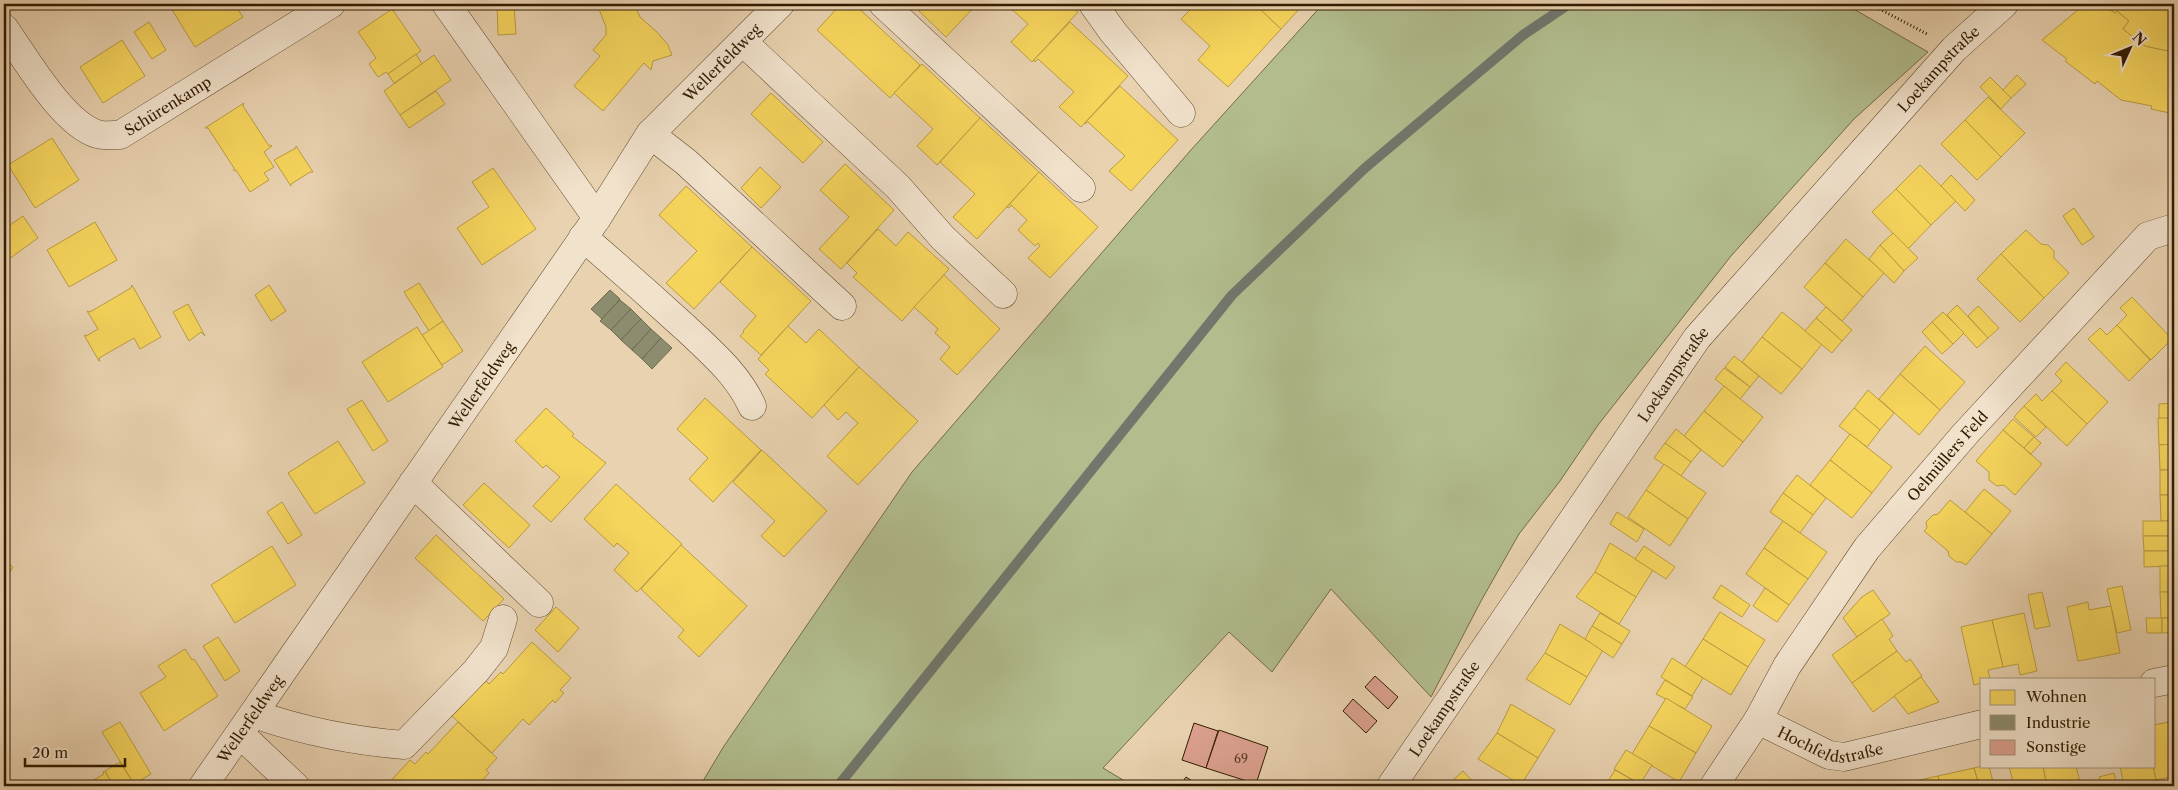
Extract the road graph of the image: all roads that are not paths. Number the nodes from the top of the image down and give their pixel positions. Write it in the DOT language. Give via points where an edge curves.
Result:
graph roads {
  1 [pos="331,4"];
  2 [pos="446,4"];
  3 [pos="780,4"];
  4 [pos="882,4"];
  5 [pos="1093,4"];
  6 [pos="2004,4"];
  7 [pos="4,28"];
  8 [pos="743,42"];
  9 [pos="1181,114"];
  10 [pos="650,134"];
  11 [pos="1081,188"];
  12 [pos="590,228"];
  13 [pos="2174,228"];
  14 [pos="1003,294"];
  15 [pos="842,306"];
  16 [pos="752,406"];
  17 [pos="414,483"];
  18 [pos="539,603"];
  19 [pos="503,619"];
  20 [pos="2174,679"];
  21 [pos="2156,683"];
  22 [pos="1758,720"];
  23 [pos="247,724"];
  24 [pos="1980,724"];
  25 [pos="203,786"];
  26 [pos="295,786"];
  27 [pos="1391,786"];
  28 [pos="1714,786"];
  1 -- 7 [label="street, Schürenkamp" via="120,135 97,134 76,123"];
  2 -- 12 [label="street"];
  3 -- 8 [label="street, Wellerfeldweg"];
  4 -- 11 [label="street"];
  5 -- 9 [label="street"];
  6 -- 27 [label="street, Loekampstraße" via="1954,48 1697,338"];
  8 -- 10 [label="street, Wellerfeldweg"];
  8 -- 14 [label="street" via="898,186 943,238"];
  10 -- 12 [label="street, Wellerfeldweg"];
  10 -- 15 [label="street" via="686,162"];
  12 -- 16 [label="street" via="677,320 734,374"];
  12 -- 17 [label="street, Wellerfeldweg"];
  13 -- 22 [label="street, Oelmüllers Feld" via="2148,236 1966,433 1868,548 1787,666"];
  17 -- 18 [label="street"];
  17 -- 23 [label="street, Wellerfeldweg"];
  19 -- 23 [label="street" via="494,648 404,746 363,742 301,729"];
  20 -- 21 [label="street"];
  22 -- 24 [label="street, Hochfeldstraße" via="1829,756 1844,757"];
  22 -- 28 [label="street, Hochfeldstraße"];
  23 -- 25 [label="street, Wellerfeldweg"];
  23 -- 26 [label="street"];
}
